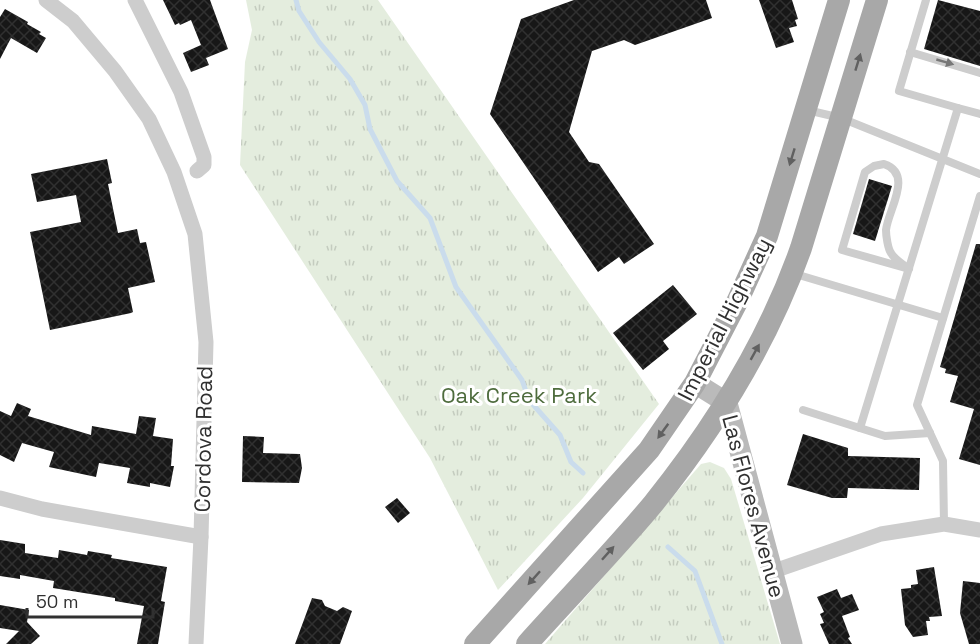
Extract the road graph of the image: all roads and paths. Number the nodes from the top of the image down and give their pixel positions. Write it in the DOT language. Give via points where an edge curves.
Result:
graph roads {
  1 [pos="46,0"];
  2 [pos="135,0"];
  3 [pos="839,0"];
  4 [pos="876,0"];
  5 [pos="926,0"];
  6 [pos="910,52"];
  7 [pos="980,73"];
  8 [pos="957,108"];
  9 [pos="806,109"];
  10 [pos="980,114"];
  11 [pos="841,118"];
  12 [pos="943,159"];
  13 [pos="197,171"];
  14 [pos="980,174"];
  15 [pos="980,196"];
  16 [pos="909,269"];
  17 [pos="792,273"];
  18 [pos="898,304"];
  19 [pos="943,318"];
  20 [pos="695,383"];
  21 [pos="727,403"];
  22 [pos="803,410"];
  23 [pos="860,428"];
  24 [pos="930,433"];
  25 [pos="0,498"];
  26 [pos="944,524"];
  27 [pos="980,530"];
  28 [pos="201,537"];
  29 [pos="771,572"];
  30 [pos="196,644"];
  31 [pos="475,644"];
  32 [pos="527,644"];
  33 [pos="792,644"];
  1 -- 28 [label="street, Cordova Road" via="73,21 148,119 174,172 195,234 206,342"];
  2 -- 13 [label="street" via="181,92 204,157 204,165"];
  3 -- 9 [label="main road, Imperial Highway"];
  11 -- 4 [label="main road, Imperial Highway, one-way"];
  5 -- 6 [label="lane"];
  6 -- 7 [label="lane, one-way"];
  6 -- 8 [label="lane" via="899,91"];
  8 -- 10 [label="lane"];
  8 -- 12 [label="lane"];
  9 -- 11 [label="lane"];
  9 -- 20 [label="main road, Imperial Highway, one-way" via="758,258"];
  11 -- 12 [label="lane"];
  11 -- 17 [label="main road, Imperial Highway"];
  12 -- 14 [label="lane"];
  12 -- 16 [label="lane"];
  15 -- 19 [label="lane"];
  16 -- 16 [label="lane" via="842,250 865,172 874,166 884,164 897,174 899,185 886,232 891,254"];
  16 -- 18 [label="lane"];
  17 -- 18 [label="lane"];
  21 -- 17 [label="main road, Imperial Highway, one-way" via="767,330"];
  18 -- 19 [label="lane"];
  18 -- 23 [label="lane"];
  19 -- 24 [label="lane" via="917,405"];
  20 -- 21 [label="street, Las Flores Avenue"];
  20 -- 31 [label="main road, Imperial Highway, one-way" via="649,450"];
  21 -- 29 [label="street, Las Flores Avenue"];
  32 -- 21 [label="main road, Imperial Highway, one-way" via="652,504"];
  22 -- 23 [label="lane"];
  23 -- 24 [label="lane" via="885,436"];
  24 -- 26 [label="lane" via="943,461"];
  25 -- 28 [label="street"];
  26 -- 27 [label="street"];
  26 -- 29 [label="street" via="881,534"];
  28 -- 30 [label="street, Cordova Road"];
  29 -- 33 [label="street, Las Flores Avenue"];
}
